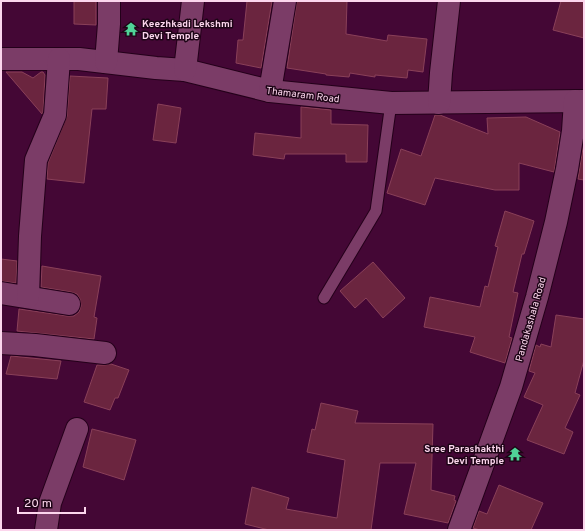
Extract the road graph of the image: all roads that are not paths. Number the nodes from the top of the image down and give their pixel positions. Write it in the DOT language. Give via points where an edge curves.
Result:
graph roads {
  1 [pos="109,1"];
  2 [pos="193,1"];
  3 [pos="285,1"];
  4 [pos="449,1"];
  5 [pos="1,59"];
  6 [pos="58,59"];
  7 [pos="106,62"];
  8 [pos="185,70"];
  9 [pos="270,91"];
  10 [pos="580,101"];
  11 [pos="391,103"];
  12 [pos="439,103"];
  13 [pos="1,293"];
  14 [pos="28,297"];
  15 [pos="324,298"];
  16 [pos="69,304"];
  17 [pos="1,342"];
  18 [pos="105,354"];
  19 [pos="77,429"];
  20 [pos="46,530"];
  21 [pos="459,530"];
  1 -- 7 [label="street"];
  2 -- 8 [label="street"];
  3 -- 9 [label="street"];
  4 -- 12 [label="street"];
  5 -- 6 [label="street, Thamaram Road"];
  6 -- 7 [label="street, Thamaram Road"];
  6 -- 14 [label="street" via="55,115 36,160"];
  7 -- 8 [label="street, Thamaram Road"];
  8 -- 9 [label="street, Thamaram Road"];
  9 -- 11 [label="street, Thamaram Road"];
  10 -- 12 [label="street, Thamaram Road"];
  10 -- 21 [label="street, Pandakashala Road" via="556,222 537,297 511,388"];
  11 -- 12 [label="street, Thamaram Road"];
  11 -- 15 [label="lane" via="376,212"];
  13 -- 14 [label="street"];
  14 -- 16 [label="street"];
  17 -- 18 [label="street"];
  19 -- 20 [label="street" via="50,503"];
}
